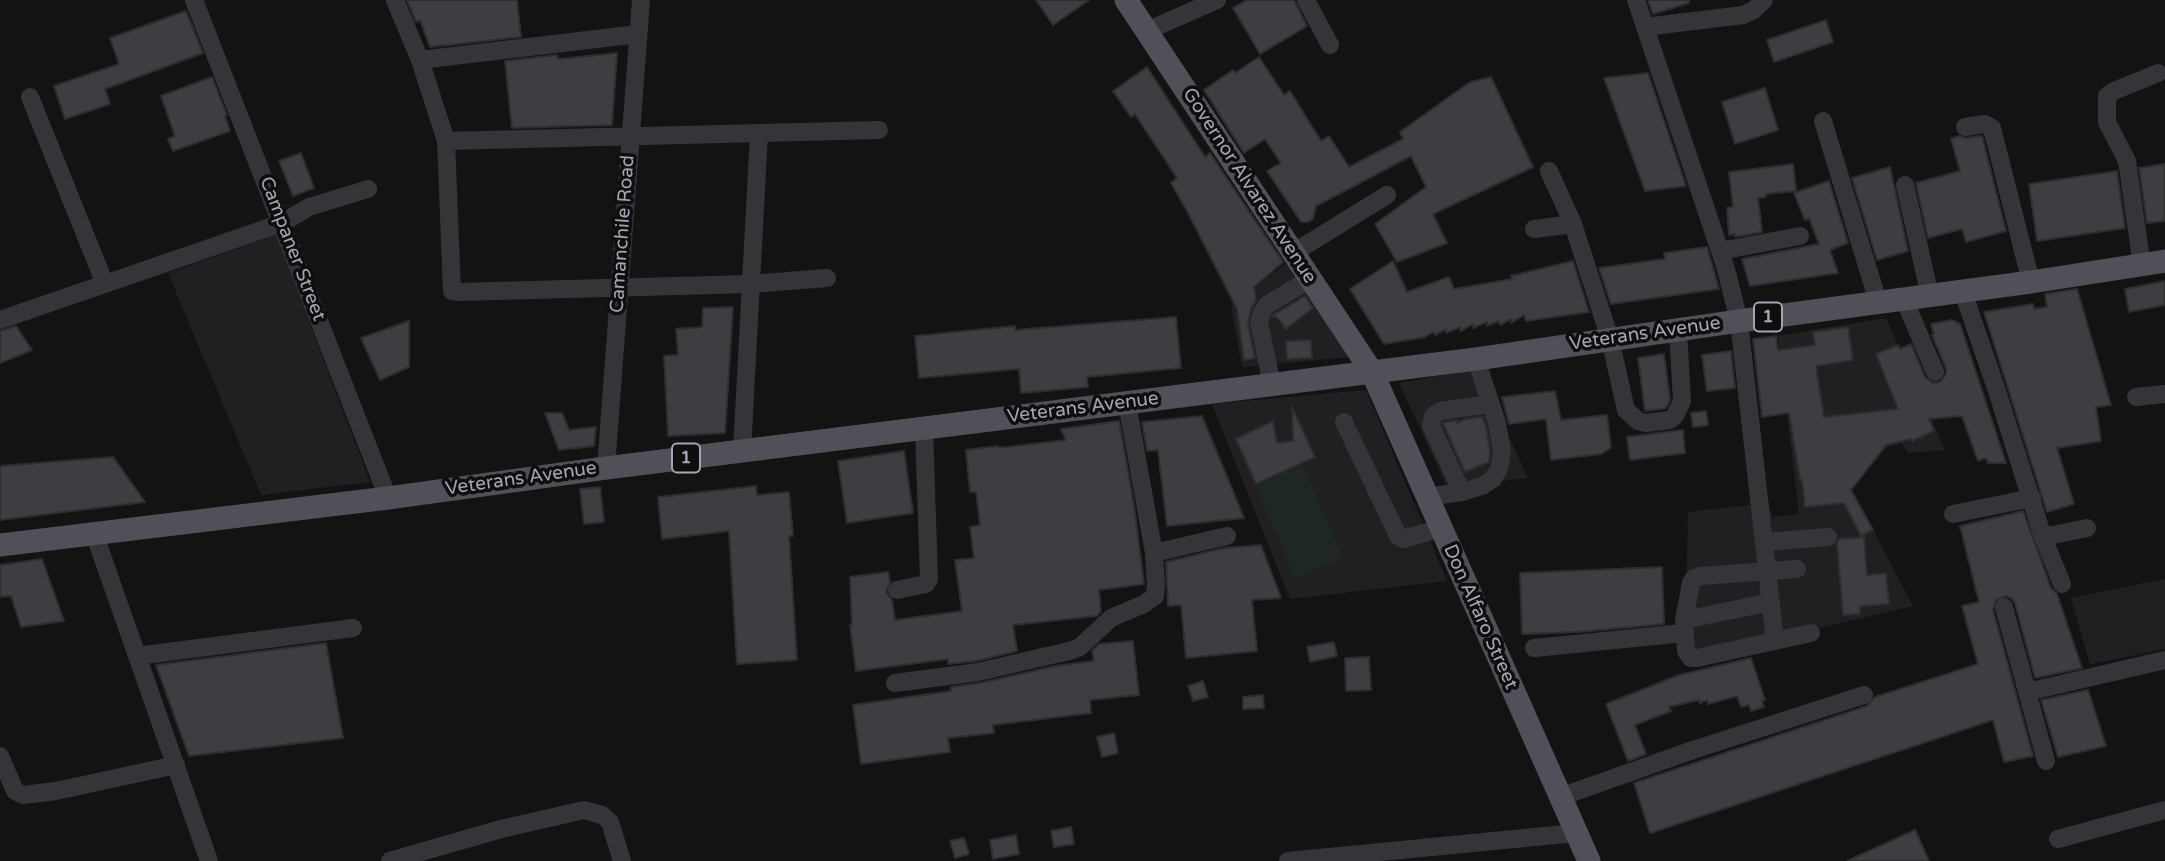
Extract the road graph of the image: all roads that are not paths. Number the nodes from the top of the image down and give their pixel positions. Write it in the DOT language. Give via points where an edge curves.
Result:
graph roads {
  1 [pos="194,0"];
  2 [pos="395,0"];
  3 [pos="641,0"];
  4 [pos="1126,0"];
  5 [pos="1217,0"];
  6 [pos="1306,0"];
  7 [pos="1636,0"];
  8 [pos="1764,0"];
  9 [pos="1645,27"];
  10 [pos="1146,31"];
  11 [pos="638,34"];
  12 [pos="1331,45"];
  13 [pos="420,60"];
  14 [pos="2158,73"];
  15 [pos="30,97"];
  16 [pos="1823,121"];
  17 [pos="1965,127"];
  18 [pos="879,130"];
  19 [pos="759,134"];
  20 [pos="630,138"];
  21 [pos="446,141"];
  22 [pos="1549,171"];
  23 [pos="1905,185"];
  24 [pos="368,189"];
  25 [pos="1387,195"];
  26 [pos="282,223"];
  27 [pos="1573,224"];
  28 [pos="1534,229"];
  29 [pos="1800,236"];
  30 [pos="1720,251"];
  31 [pos="1293,253"];
  32 [pos="2154,263"];
  33 [pos="827,278"];
  34 [pos="1310,279"];
  35 [pos="2031,282"];
  36 [pos="105,284"];
  37 [pos="750,284"];
  38 [pos="620,287"];
  39 [pos="1963,292"];
  40 [pos="1930,296"];
  41 [pos="1904,299"];
  42 [pos="1878,302"];
  43 [pos="0,320"];
  44 [pos="1738,321"];
  45 [pos="1678,331"];
  46 [pos="1610,339"];
  47 [pos="1476,359"];
  48 [pos="1372,372"];
  49 [pos="1935,372"];
  50 [pos="1272,385"];
  51 [pos="2165,394"];
  52 [pos="2136,397"];
  53 [pos="1127,403"];
  54 [pos="1490,404"];
  55 [pos="1344,422"];
  56 [pos="924,428"];
  57 [pos="742,451"];
  58 [pos="606,468"];
  59 [pos="1462,492"];
  60 [pos="1427,497"];
  61 [pos="388,498"];
  62 [pos="2032,498"];
  63 [pos="1953,514"];
  64 [pos="1441,528"];
  65 [pos="2087,528"];
  66 [pos="94,533"];
  67 [pos="1227,536"];
  68 [pos="1828,537"];
  69 [pos="2043,537"];
  70 [pos="1765,542"];
  71 [pos="0,545"];
  72 [pos="1154,553"];
  73 [pos="1797,569"];
  74 [pos="1768,571"];
  75 [pos="2062,584"];
  76 [pos="897,590"];
  77 [pos="1771,601"];
  78 [pos="2004,607"];
  79 [pos="1684,627"];
  80 [pos="353,628"];
  81 [pos="1811,633"];
  82 [pos="1775,641"];
  83 [pos="1534,648"];
  84 [pos="137,656"];
  85 [pos="2165,660"];
  86 [pos="895,683"];
  87 [pos="2027,692"];
  88 [pos="1864,695"];
  89 [pos="0,756"];
  90 [pos="2046,761"];
  91 [pos="176,765"];
  92 [pos="1560,797"];
  93 [pos="2165,810"];
  94 [pos="1576,833"];
  95 [pos="2058,839"];
  96 [pos="209,861"];
  97 [pos="390,861"];
  98 [pos="622,861"];
  99 [pos="1288,861"];
  100 [pos="1588,861"];
  1 -- 26 [label="street, Campaner Street"];
  2 -- 13 [label="street"];
  3 -- 11 [label="street, Camanchile Road"];
  4 -- 10 [label="main road, Governor Alvarez Avenue"];
  5 -- 10 [label="street"];
  6 -- 12 [label="street"];
  7 -- 9 [label="street"];
  8 -- 9 [label="street" via="1743,15"];
  9 -- 30 [label="street"];
  10 -- 31 [label="main road, Governor Alvarez Avenue"];
  11 -- 13 [label="street"];
  11 -- 20 [label="street, Camanchile Road"];
  13 -- 21 [label="street"];
  14 -- 32 [label="street" via="2107,96 2107,122 2127,162"];
  15 -- 36 [label="street"];
  16 -- 42 [label="street"];
  17 -- 35 [label="street" via="1985,124 1992,128"];
  18 -- 19 [label="street"];
  19 -- 20 [label="street"];
  19 -- 37 [label="street"];
  20 -- 21 [label="street"];
  20 -- 38 [label="street, Camanchile Road"];
  21 -- 38 [label="street" via="452,291"];
  22 -- 27 [label="street"];
  23 -- 40 [label="street"];
  24 -- 26 [label="street" via="309,207"];
  25 -- 31 [label="street"];
  26 -- 36 [label="street"];
  26 -- 61 [label="street, Campaner Street"];
  27 -- 28 [label="street"];
  27 -- 46 [label="street"];
  29 -- 30 [label="street"];
  30 -- 44 [label="street"];
  31 -- 34 [label="main road, Governor Alvarez Avenue"];
  32 -- 35 [label="main road, Veterans Avenue / 1"];
  33 -- 37 [label="street"];
  34 -- 48 [label="main road, Governor Alvarez Avenue"];
  34 -- 50 [label="street" via="1262,312 1259,322"];
  35 -- 39 [label="main road, Veterans Avenue / 1"];
  36 -- 43 [label="street"];
  37 -- 38 [label="street"];
  37 -- 57 [label="street"];
  38 -- 58 [label="street, Camanchile Road"];
  39 -- 40 [label="main road, Veterans Avenue / 1"];
  39 -- 62 [label="street"];
  40 -- 41 [label="main road, Veterans Avenue / 1"];
  41 -- 42 [label="main road, Veterans Avenue / 1"];
  41 -- 49 [label="street"];
  42 -- 44 [label="main road, Veterans Avenue / 1"];
  44 -- 45 [label="main road, Veterans Avenue / 1"];
  44 -- 70 [label="street"];
  45 -- 46 [label="main road, Veterans Avenue / 1"];
  45 -- 46 [label="street" via="1682,401 1670,420 1646,423 1626,410"];
  46 -- 47 [label="main road, Veterans Avenue / 1"];
  47 -- 48 [label="main road, Veterans Avenue / 1"];
  47 -- 54 [label="street"];
  48 -- 50 [label="main road, Veterans Avenue / 1"];
  48 -- 60 [label="main road, Don Alfaro Street"];
  50 -- 53 [label="main road, Veterans Avenue / 1"];
  51 -- 52 [label="street"];
  53 -- 56 [label="main road, Veterans Avenue / 1"];
  53 -- 72 [label="street"];
  54 -- 59 [label="street" via="1502,461 1493,479"];
  54 -- 59 [label="street" via="1433,416 1431,426"];
  55 -- 64 [label="street" via="1398,536 1403,539"];
  56 -- 57 [label="main road, Veterans Avenue / 1"];
  56 -- 76 [label="street" via="929,579 926,584"];
  57 -- 58 [label="main road, Veterans Avenue / 1"];
  58 -- 61 [label="main road, Veterans Avenue / 1"];
  59 -- 60 [label="street"];
  60 -- 64 [label="main road, Don Alfaro Street"];
  61 -- 66 [label="main road, Veterans Avenue / 1"];
  62 -- 63 [label="street"];
  62 -- 69 [label="street"];
  64 -- 92 [label="main road, Don Alfaro Street"];
  65 -- 69 [label="street"];
  66 -- 71 [label="main road, Veterans Avenue / 1"];
  66 -- 84 [label="street"];
  67 -- 72 [label="street"];
  68 -- 70 [label="street"];
  69 -- 75 [label="street"];
  70 -- 74 [label="street"];
  72 -- 86 [label="street" via="1155,597 1111,618 1080,648 978,672"];
  73 -- 74 [label="street"];
  74 -- 77 [label="street"];
  74 -- 79 [label="street" via="1694,578"];
  77 -- 79 [label="street"];
  77 -- 82 [label="street"];
  78 -- 87 [label="street"];
  79 -- 82 [label="street" via="1691,658"];
  79 -- 83 [label="street"];
  80 -- 84 [label="street"];
  81 -- 82 [label="street"];
  84 -- 91 [label="street"];
  85 -- 87 [label="street"];
  87 -- 90 [label="street"];
  88 -- 92 [label="street"];
  89 -- 91 [label="street" via="15,790 23,795"];
  91 -- 96 [label="street"];
  92 -- 94 [label="main road, Don Alfaro Street"];
  93 -- 95 [label="street"];
  94 -- 99 [label="street"];
  94 -- 100 [label="main road, Don Alfaro Street"];
  97 -- 98 [label="street" via="584,810 610,822"];
}
